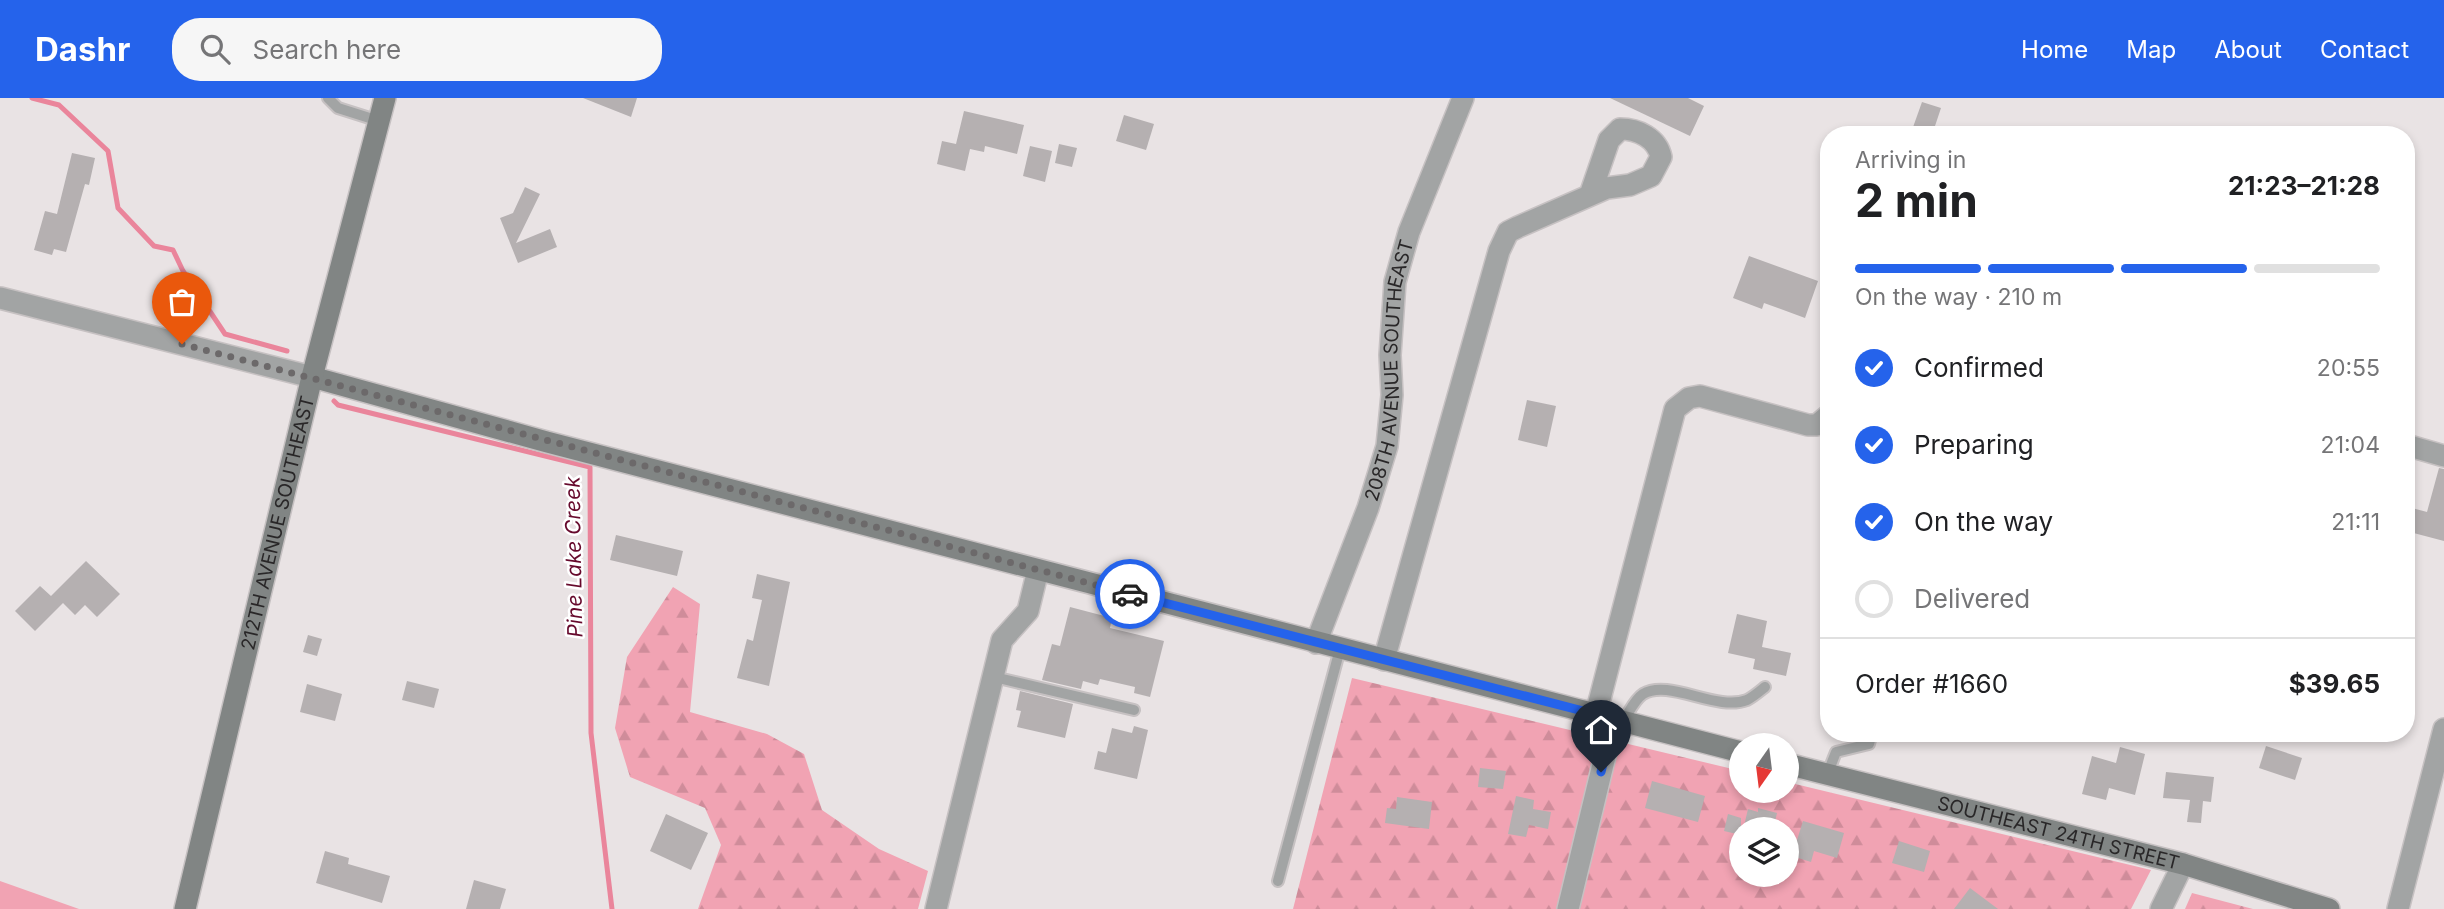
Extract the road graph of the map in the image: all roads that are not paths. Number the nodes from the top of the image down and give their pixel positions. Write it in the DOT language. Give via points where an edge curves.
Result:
graph roads {
  1 [pos="328,98"];
  2 [pos="385,98"];
  3 [pos="1463,98"];
  4 [pos="379,121"];
  5 [pos="1590,195"];
  6 [pos="0,298"];
  7 [pos="312,377"];
  8 [pos="1820,422"];
  9 [pos="2415,448"];
  10 [pos="2444,456"];
  11 [pos="1038,570"];
  12 [pos="1316,643"];
  13 [pos="1340,649"];
  14 [pos="1384,660"];
  15 [pos="994,677"];
  16 [pos="1765,687"];
  17 [pos="1134,710"];
  18 [pos="1611,718"];
  19 [pos="2444,729"];
  20 [pos="1870,742"];
  21 [pos="1729,749"];
  22 [pos="1799,767"];
  23 [pos="1827,775"];
  24 [pos="2183,864"];
  25 [pos="1278,881"];
  26 [pos="185,909"];
  27 [pos="936,909"];
  28 [pos="1568,909"];
  29 [pos="2161,909"];
  30 [pos="2329,909"];
  31 [pos="2398,909"];
  1 -- 4 [label="lane" via="338,108"];
  2 -- 4 [label="street, 212TH AVENUE SOUTHEAST"];
  3 -- 12 [label="street, 208TH AVENUE SOUTHEAST" via="1409,232 1395,282 1387,446"];
  4 -- 7 [label="street, 212TH AVENUE SOUTHEAST"];
  5 -- 14 [label="street" via="1508,232 1499,251"];
  6 -- 7 [label="street"];
  7 -- 11 [label="street"];
  7 -- 26 [label="street, 212TH AVENUE SOUTHEAST"];
  8 -- 18 [label="street" via="1808,425 1700,396 1675,409"];
  9 -- 10 [label="street"];
  11 -- 12 [label="street"];
  11 -- 15 [label="street" via="1028,611 1002,640"];
  12 -- 13 [label="street"];
  13 -- 14 [label="street"];
  13 -- 25 [label="lane"];
  14 -- 18 [label="street"];
  15 -- 17 [label="lane"];
  15 -- 27 [label="street"];
  16 -- 18 [label="lane" via="1747,700 1730,702 1653,691"];
  18 -- 21 [label="street"];
  18 -- 28 [label="street"];
  19 -- 31 [label="street"];
  20 -- 23 [label="lane" via="1836,752"];
  22 -- 23 [label="street, SOUTHEAST 24TH STREET"];
  23 -- 24 [label="street, SOUTHEAST 24TH STREET"];
  24 -- 29 [label="street"];
  24 -- 30 [label="street, SOUTHEAST 24TH STREET"];
}
